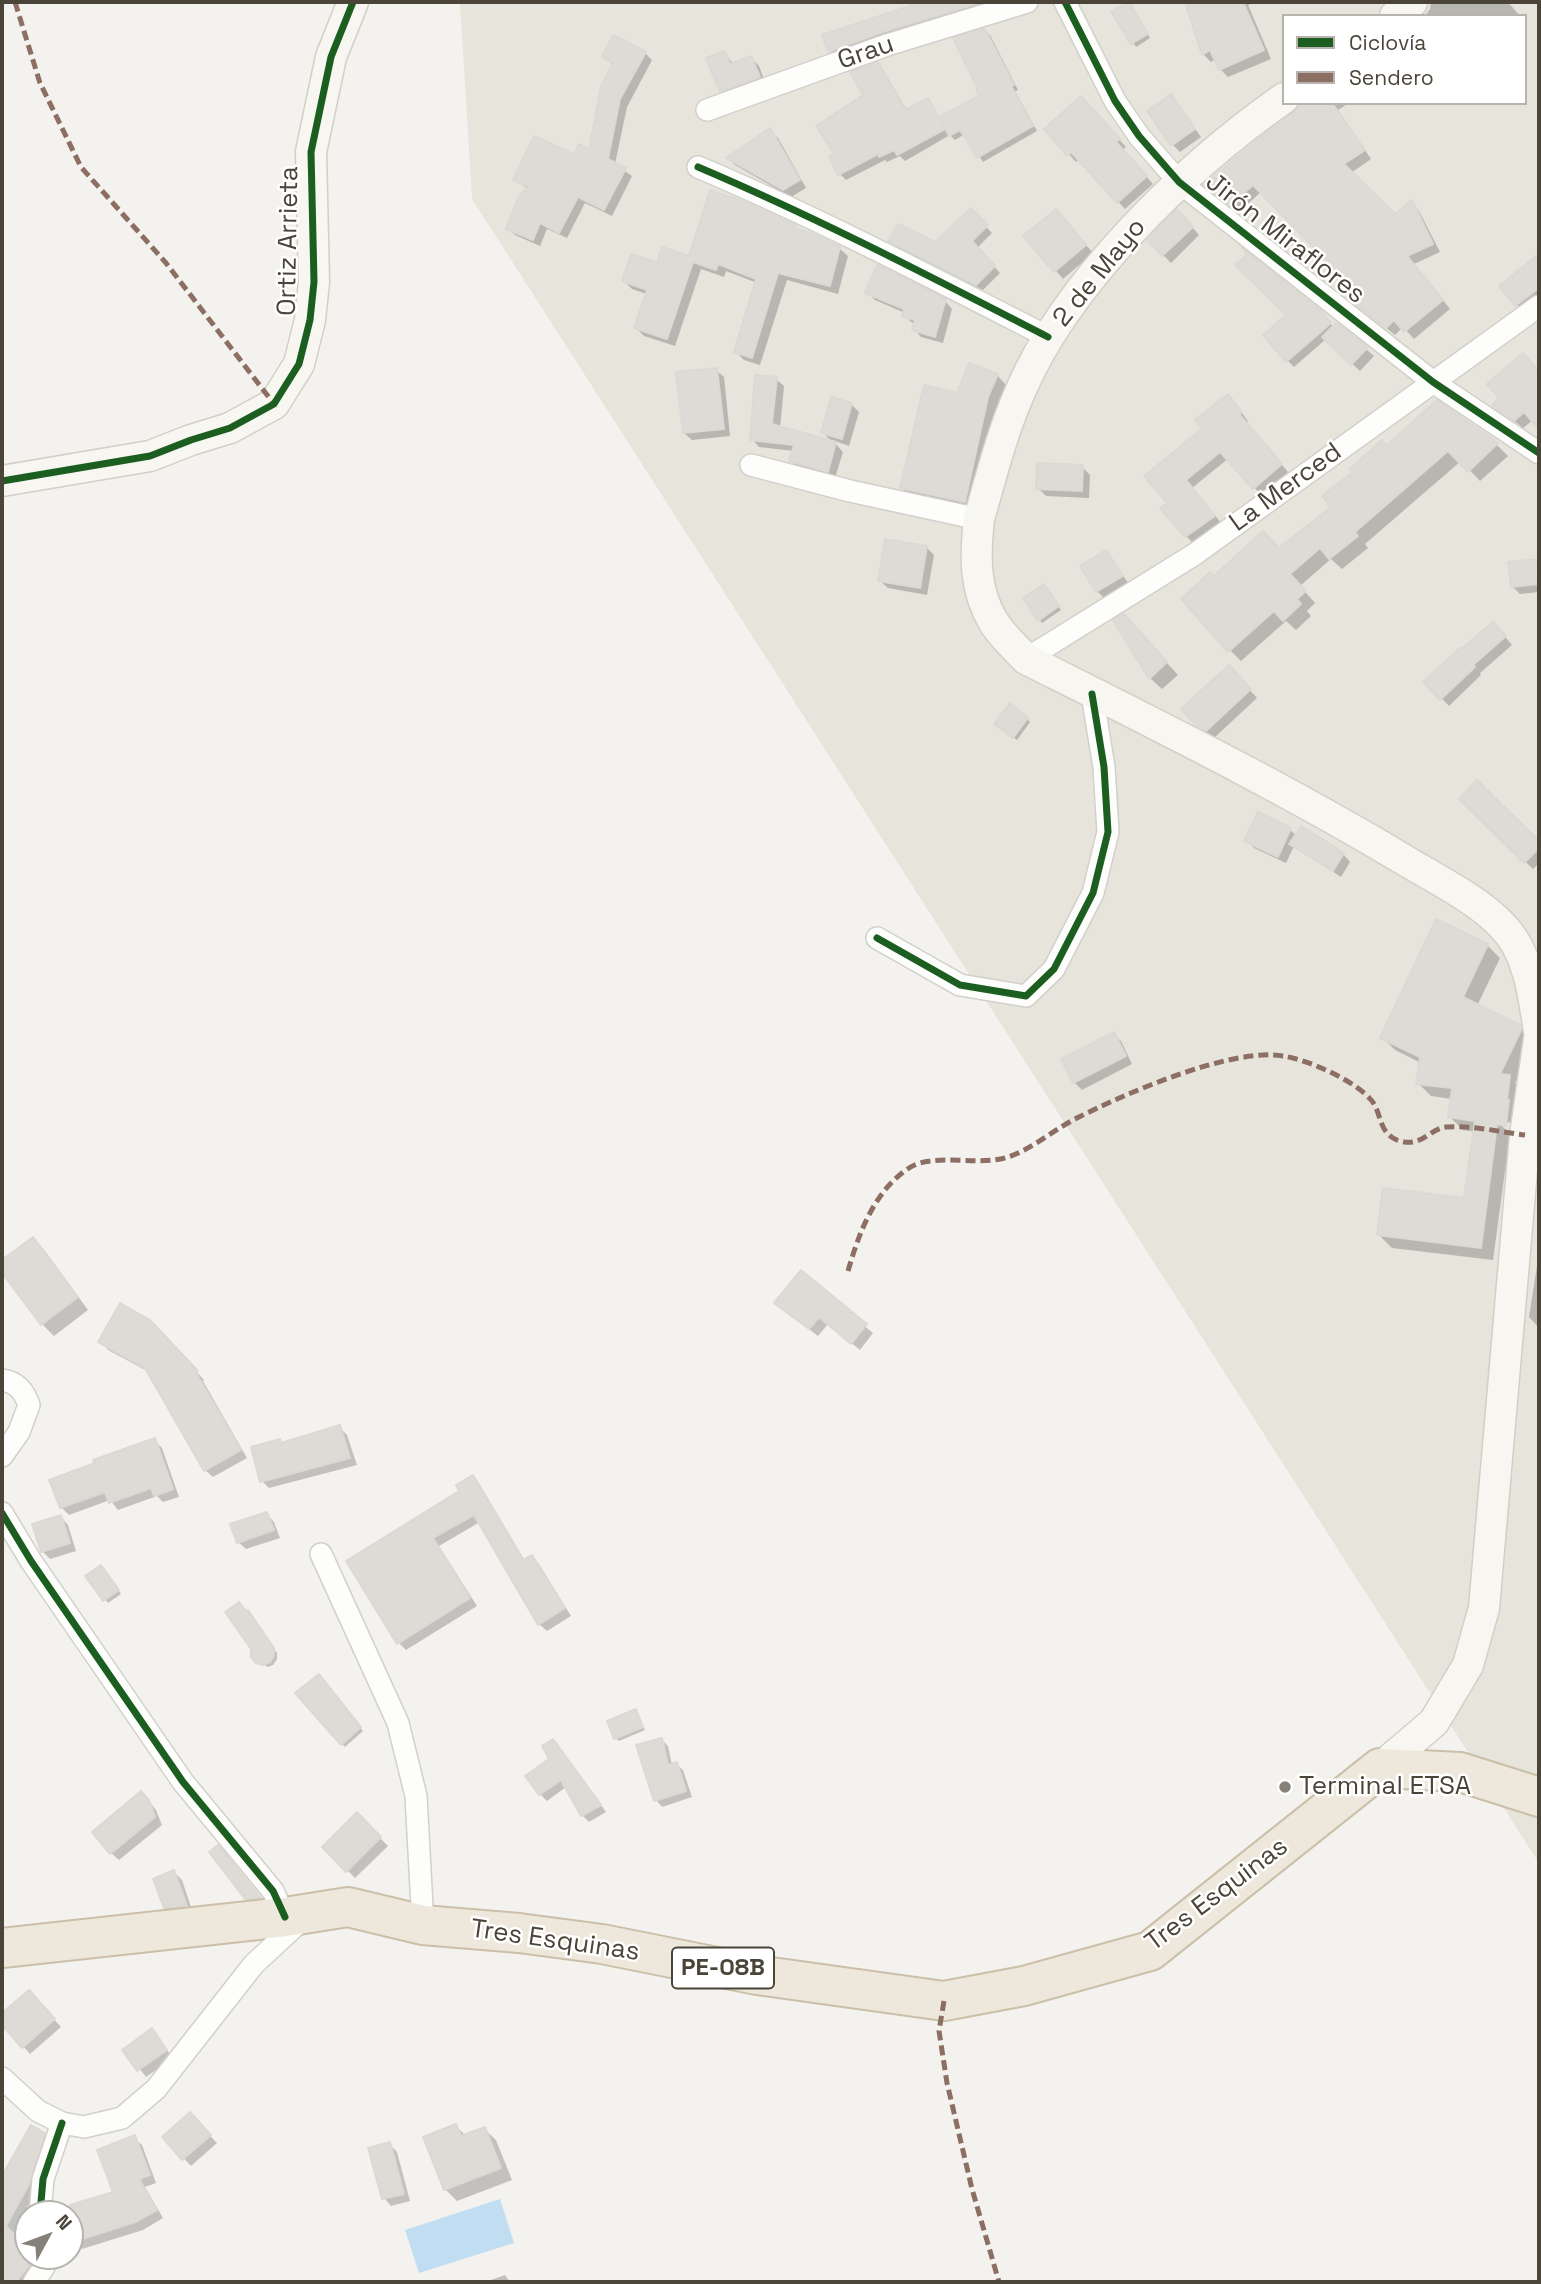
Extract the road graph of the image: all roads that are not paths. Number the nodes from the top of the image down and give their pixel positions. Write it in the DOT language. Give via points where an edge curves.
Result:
graph roads {
  1 [pos="353,2"];
  2 [pos="1027,2"];
  3 [pos="1065,2"];
  4 [pos="1412,2"];
  5 [pos="1397,14"];
  6 [pos="1282,100"];
  7 [pos="707,110"];
  8 [pos="698,167"];
  9 [pos="1179,182"];
  10 [pos="1539,306"];
  11 [pos="1048,337"];
  12 [pos="1433,382"];
  13 [pos="1539,453"];
  14 [pos="751,465"];
  15 [pos="2,481"];
  16 [pos="978,529"];
  17 [pos="1026,659"];
  18 [pos="1092,694"];
  19 [pos="877,938"];
  20 [pos="1539,1031"];
  21 [pos="1539,1039"];
  22 [pos="1535,1111"];
  23 [pos="2,1380"];
  24 [pos="2,1456"];
  25 [pos="2,1513"];
  26 [pos="321,1554"];
  27 [pos="1380,1768"];
  28 [pos="1539,1797"];
  29 [pos="298,1915"];
  30 [pos="423,1925"];
  31 [pos="2,1948"];
  32 [pos="2,2078"];
  33 [pos="62,2123"];
  34 [pos="41,2200"];
  1 -- 15 [label="main road, Ortiz Arrieta" via="331,57 311,152 314,282 310,320 299,364 274,404 230,428 150,456"];
  2 -- 7 [label="street, Grau" via="887,45"];
  3 -- 9 [label="street, Jirón Miraflores" via="1115,101"];
  4 -- 5 [label="main road"];
  6 -- 9 [label="main road, 2 de Mayo"];
  8 -- 11 [label="street" via="872,246"];
  9 -- 11 [label="main road, 2 de Mayo" via="1101,264"];
  9 -- 12 [label="street, Jirón Miraflores"];
  10 -- 12 [label="street, La Merced"];
  11 -- 16 [label="main road, 2 de Mayo" via="1020,392"];
  12 -- 13 [label="street, Jirón Miraflores"];
  12 -- 17 [label="street, La Merced" via="1195,554"];
  14 -- 16 [label="street"];
  16 -- 17 [label="main road" via="978,589 994,623"];
  17 -- 18 [label="main road"];
  18 -- 19 [label="street" via="1104,767 1108,832 1093,893 1054,969 1026,996 960,985"];
  18 -- 20 [label="main road" via="1381,845 1481,906 1515,943 1531,983"];
  21 -- 22 [label="main road"];
  22 -- 27 [label="main road" via="1525,1135 1484,1608 1468,1665 1434,1722"];
  23 -- 24 [label="street" via="20,1388 29,1405 19,1432"];
  25 -- 29 [label="street" via="183,1782"];
  26 -- 30 [label="street" via="398,1723 416,1796"];
  27 -- 28 [label="highway" via="1460,1772"];
  27 -- 30 [label="highway, Tres Esquinas / PE-08B" via="1150,1951 1024,1986 944,2001 757,1975 602,1944"];
  29 -- 30 [label="highway, Tres Esquinas / PE-08B" via="348,1907"];
  29 -- 31 [label="highway, Tres Esquinas / PE-08B"];
  29 -- 33 [label="street" via="156,2089 122,2118 84,2127"];
  32 -- 33 [label="street" via="38,2111"];
  33 -- 34 [label="street" via="43,2179"];
}
